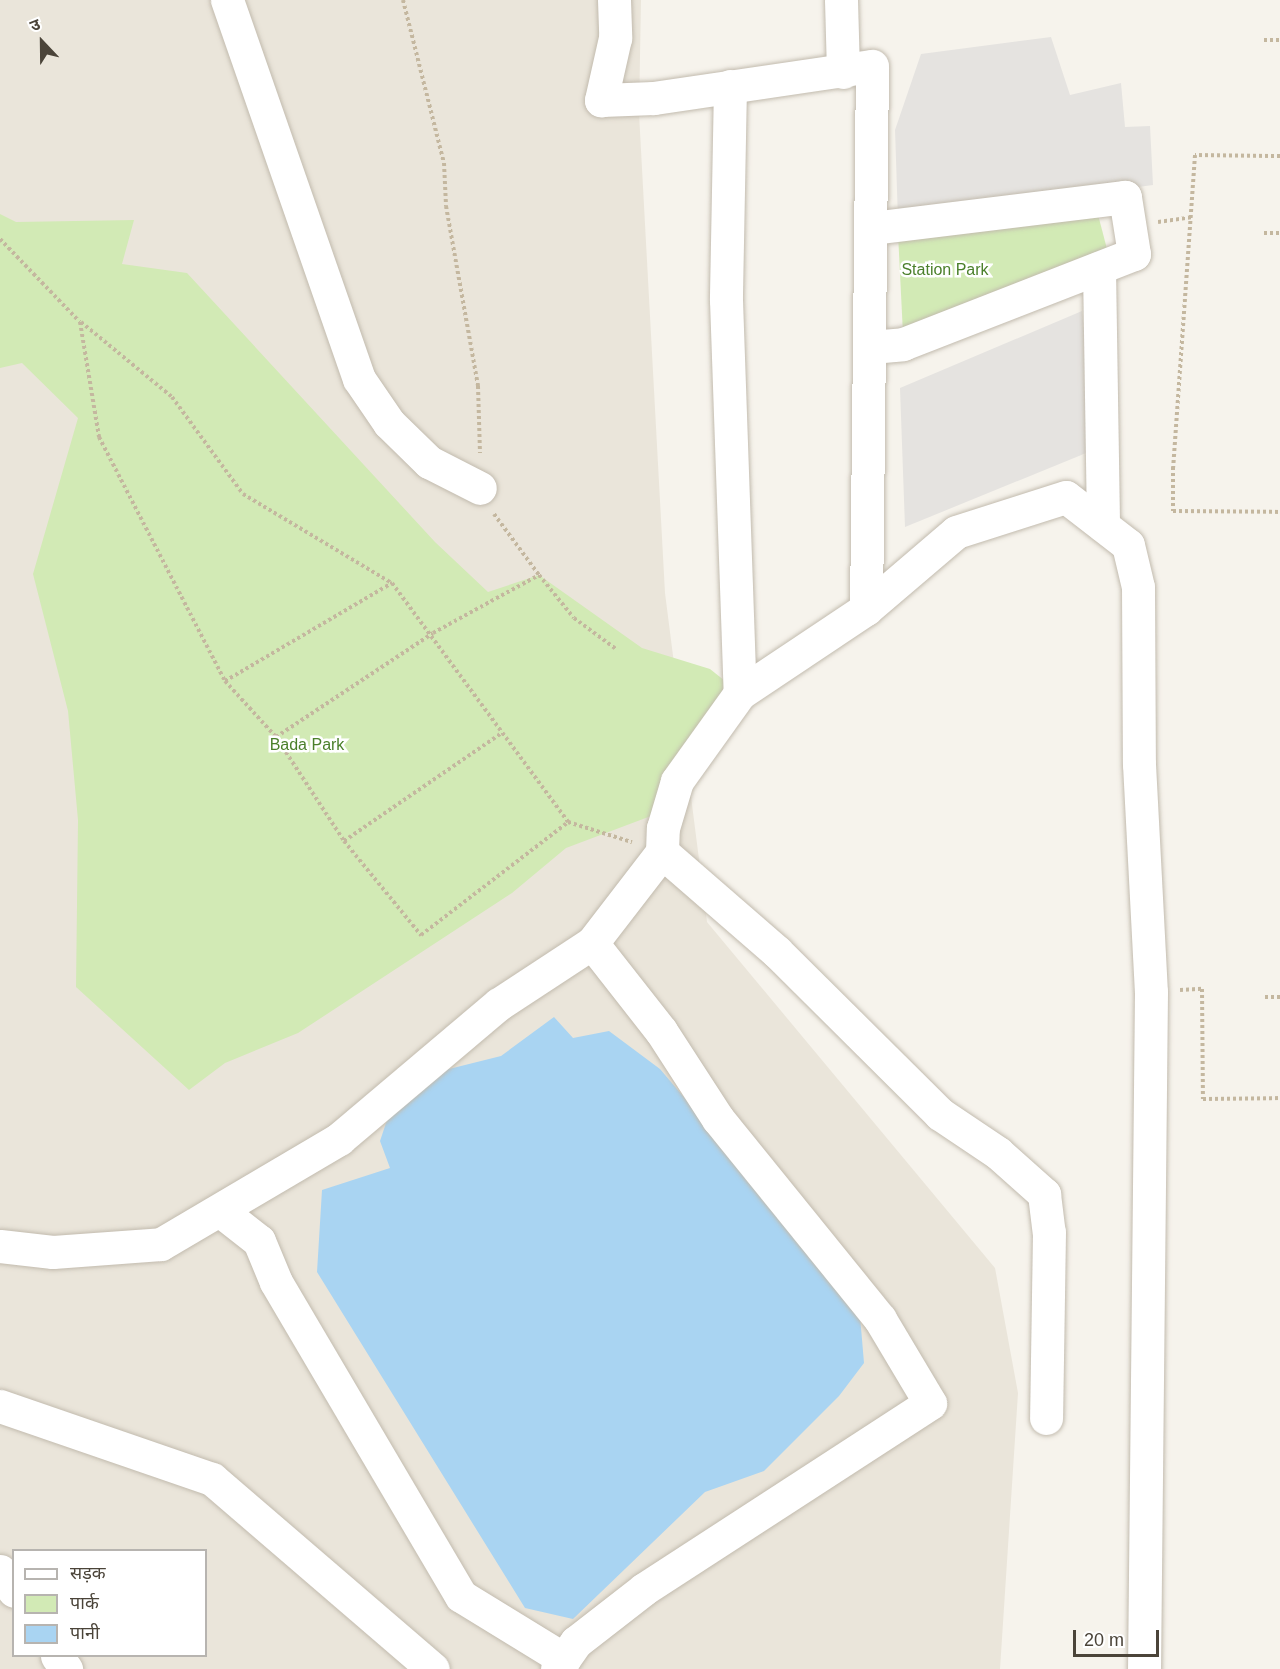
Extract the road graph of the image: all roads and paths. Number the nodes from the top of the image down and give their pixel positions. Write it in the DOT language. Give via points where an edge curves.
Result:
graph roads {
  1 [pos="227,0"];
  2 [pos="403,0"];
  3 [pos="614,0"];
  4 [pos="841,0"];
  5 [pos="1264,40"];
  6 [pos="1280,40"];
  7 [pos="843,72"];
  8 [pos="730,86"];
  9 [pos="1280,156"];
  10 [pos="873,228"];
  11 [pos="1264,233"];
  12 [pos="1280,233"];
  13 [pos="0,239"];
  14 [pos="1099,268"];
  15 [pos="80,322"];
  16 [pos="872,347"];
  17 [pos="480,488"];
  18 [pos="1280,512"];
  19 [pos="1103,525"];
  20 [pos="538,575"];
  21 [pos="392,583"];
  22 [pos="866,609"];
  23 [pos="433,633"];
  24 [pos="616,649"];
  25 [pos="225,681"];
  26 [pos="740,693"];
  27 [pos="502,733"];
  28 [pos="276,737"];
  29 [pos="568,822"];
  30 [pos="344,840"];
  31 [pos="662,852"];
  32 [pos="592,943"];
  33 [pos="1151,992"];
  34 [pos="1265,997"];
  35 [pos="1280,997"];
  36 [pos="1280,1098"];
  37 [pos="222,1212"];
  38 [pos="0,1246"];
  39 [pos="0,1406"];
  40 [pos="1046,1418"];
  41 [pos="0,1571"];
  42 [pos="12,1588"];
  43 [pos="561,1664"];
  44 [pos="433,1669"];
  45 [pos="1144,1669"];
  1 -- 17 [label="street" via="359,379 389,423 429,462"];
  2 -- 17 [label="path" via="444,163 446,206 462,273 477,386"];
  3 -- 8 [label="street" via="615,38 601,100"];
  4 -- 7 [label="street"];
  5 -- 6 [label="path"];
  7 -- 8 [label="street"];
  7 -- 10 [label="street" via="872,66"];
  8 -- 26 [label="street" via="727,311"];
  9 -- 18 [label="path" via="1195,155 1173,467 1173,511"];
  10 -- 14 [label="street" via="1125,197 1134,254"];
  10 -- 16 [label="street"];
  11 -- 12 [label="path"];
  13 -- 15 [label="path"];
  14 -- 16 [label="street" via="903,344"];
  14 -- 19 [label="street"];
  15 -- 21 [label="path" via="172,397 243,494"];
  15 -- 25 [label="path" via="99,437"];
  16 -- 22 [label="street"];
  17 -- 20 [label="path" via="509,540"];
  19 -- 22 [label="street" via="1066,497 956,532"];
  19 -- 33 [label="street" via="1128,545 1138,587 1139,764"];
  20 -- 23 [label="path"];
  20 -- 24 [label="path" via="574,618"];
  21 -- 23 [label="path"];
  21 -- 25 [label="path"];
  22 -- 26 [label="street"];
  23 -- 27 [label="path"];
  23 -- 28 [label="path"];
  25 -- 28 [label="path"];
  26 -- 31 [label="street" via="677,781 663,828"];
  27 -- 29 [label="path"];
  27 -- 30 [label="path"];
  28 -- 30 [label="path"];
  29 -- 30 [label="path" via="421,935"];
  29 -- 31 [label="path"];
  31 -- 32 [label="street"];
  31 -- 40 [label="street" via="777,952 940,1114 998,1153 1044,1194 1049,1232"];
  32 -- 37 [label="street" via="499,1004 339,1139"];
  32 -- 43 [label="street" via="661,1031 718,1119 880,1319 930,1403 644,1588 576,1642"];
  33 -- 36 [label="path" via="1202,989 1203,1099"];
  33 -- 45 [label="street"];
  34 -- 35 [label="path"];
  37 -- 38 [label="street" via="161,1244 132,1249 53,1252"];
  37 -- 43 [label="street" via="259,1241 276,1282 461,1596"];
  39 -- 44 [label="street" via="212,1479"];
  41 -- 42 [label="street"];
}
